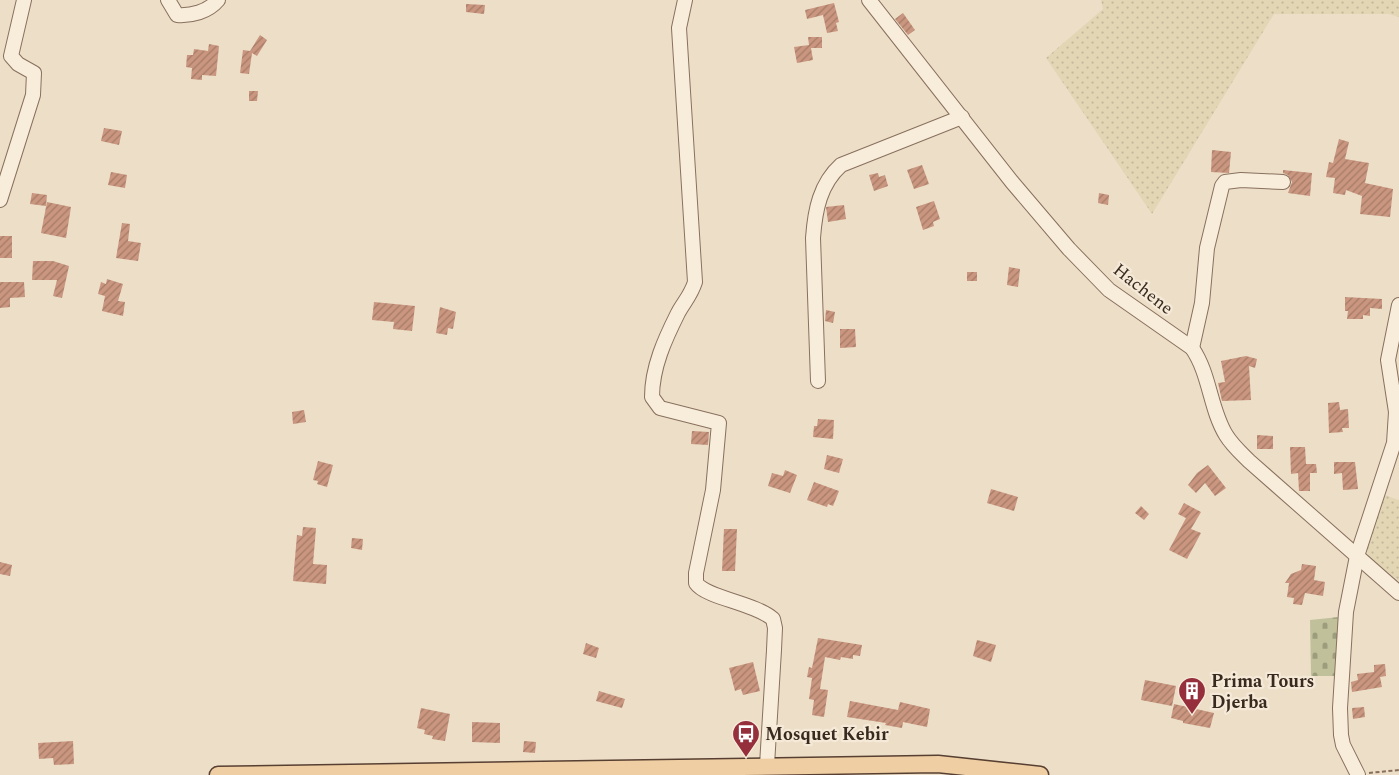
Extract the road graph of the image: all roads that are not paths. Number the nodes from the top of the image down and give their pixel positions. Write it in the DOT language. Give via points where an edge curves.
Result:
graph roads {
  1 [pos="24,0"];
  2 [pos="168,0"];
  3 [pos="218,0"];
  4 [pos="685,0"];
  5 [pos="869,0"];
  6 [pos="962,117"];
  7 [pos="1283,182"];
  8 [pos="0,200"];
  9 [pos="1399,306"];
  10 [pos="1192,348"];
  11 [pos="818,381"];
  12 [pos="1357,556"];
  13 [pos="1399,594"];
  14 [pos="767,765"];
  15 [pos="785,770"];
  16 [pos="892,770"];
  17 [pos="1357,772"];
  18 [pos="218,775"];
  19 [pos="1040,775"];
  1 -- 8 [label="street" via="11,56 34,73 33,94"];
  2 -- 3 [label="street" via="177,14 186,16 199,13"];
  4 -- 14 [label="street" via="678,28 694,282 692,294 679,311 657,360 652,397 660,408 719,423 714,490 696,583 705,592 758,610 773,619"];
  5 -- 6 [label="street, Hachene"];
  6 -- 10 [label="street, Hachene" via="1018,190 1109,290"];
  6 -- 11 [label="street" via="841,164 819,195 813,238"];
  7 -- 10 [label="street" via="1232,180 1222,186 1207,248 1202,302"];
  9 -- 12 [label="street" via="1388,360 1396,412 1394,442"];
  10 -- 12 [label="street, Hachene" via="1199,358 1221,425 1231,442"];
  12 -- 13 [label="street, Hachene"];
  12 -- 17 [label="street" via="1346,612 1340,708 1343,744"];
  14 -- 15 [label="main road"];
  14 -- 18 [label="main road"];
  15 -- 16 [label="main road"];
  16 -- 19 [label="main road" via="938,764"];
}
